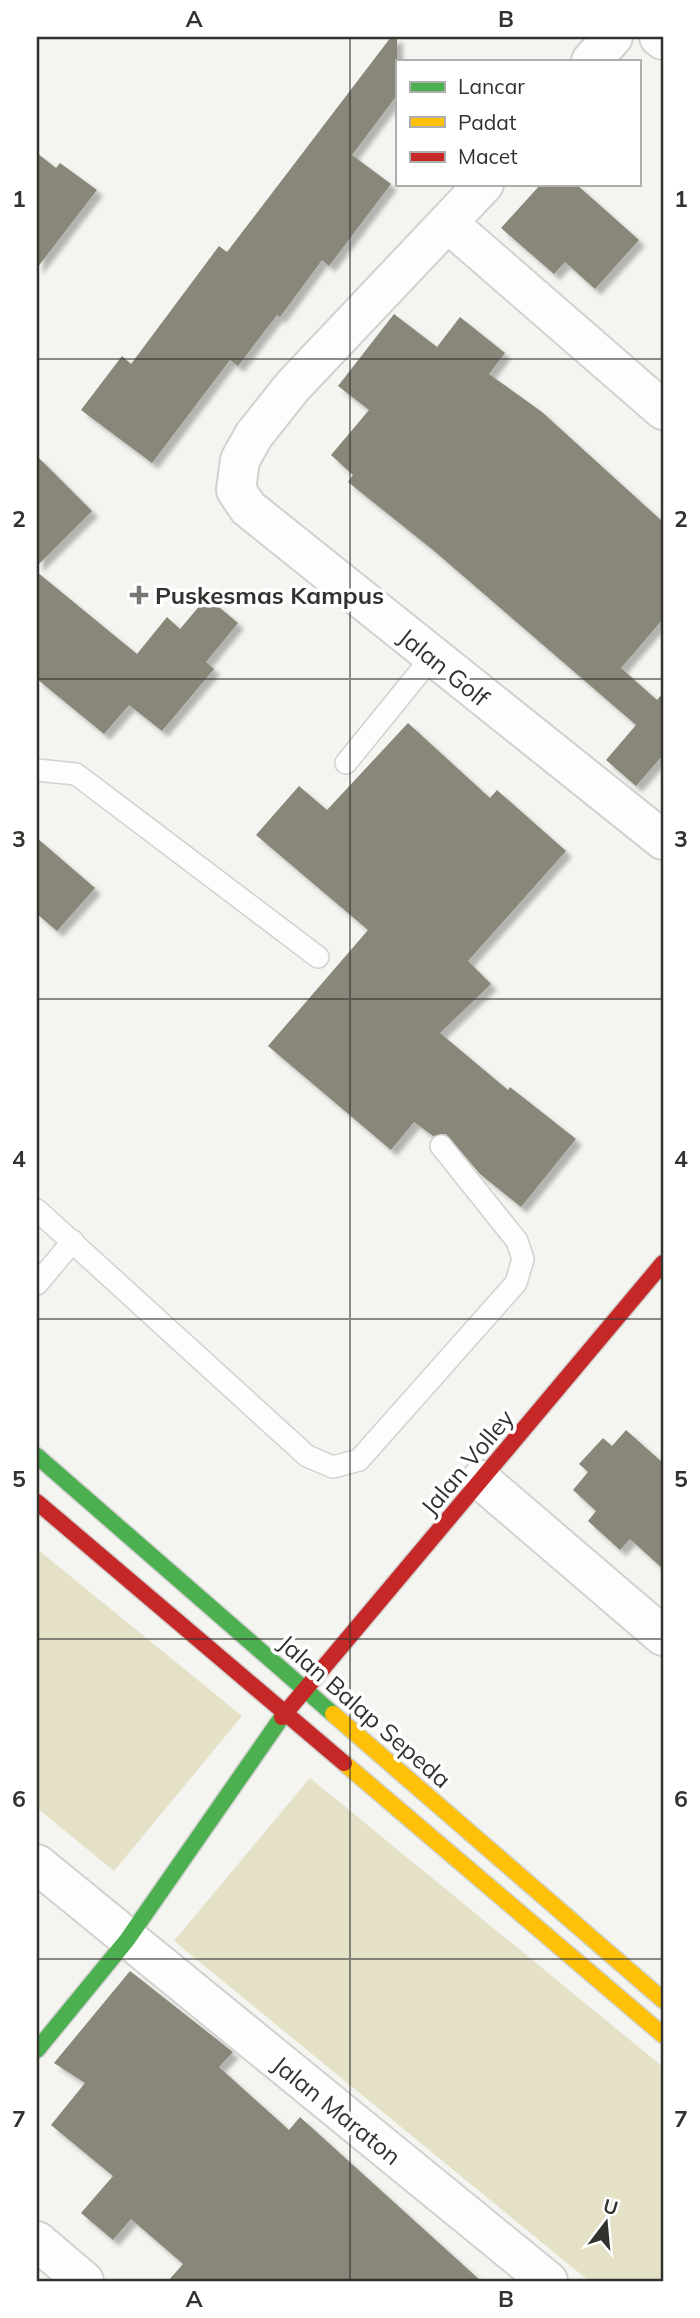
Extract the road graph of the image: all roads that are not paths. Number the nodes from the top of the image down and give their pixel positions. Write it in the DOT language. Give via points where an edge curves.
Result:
graph roads {
  1 [pos="613,37"];
  2 [pos="659,37"];
  3 [pos="663,40"];
  4 [pos="593,60"];
  5 [pos="482,186"];
  6 [pos="449,224"];
  7 [pos="663,410"];
  8 [pos="432,657"];
  9 [pos="346,763"];
  10 [pos="37,770"];
  11 [pos="663,840"];
  12 [pos="318,957"];
  13 [pos="440,1146"];
  14 [pos="37,1210"];
  15 [pos="73,1241"];
  16 [pos="663,1263"];
  17 [pos="37,1284"];
  18 [pos="37,1456"];
  19 [pos="481,1480"];
  20 [pos="37,1502"];
  21 [pos="663,1636"];
  22 [pos="306,1689"];
  23 [pos="286,1712"];
  24 [pos="37,1864"];
  25 [pos="127,1940"];
  26 [pos="663,2000"];
  27 [pos="663,2035"];
  28 [pos="37,2050"];
  29 [pos="37,2241"];
  30 [pos="84,2281"];
  31 [pos="548,2281"];
  1 -- 4 [label="street"];
  2 -- 3 [label="street"];
  5 -- 6 [label="street"];
  6 -- 7 [label="street"];
  6 -- 8 [label="street, Jalan Golf" via="293,386 254,435 238,466 235,485 248,508"];
  8 -- 9 [label="lane"];
  8 -- 11 [label="street, Jalan Golf"];
  10 -- 12 [label="lane" via="76,774"];
  13 -- 15 [label="lane" via="517,1241 523,1259 516,1283 359,1460 333,1467 307,1456"];
  14 -- 15 [label="lane"];
  15 -- 17 [label="lane"];
  16 -- 19 [label="main road, Jalan Volley"];
  18 -- 22 [label="main road, Jalan Balap Sepeda"];
  19 -- 21 [label="street"];
  19 -- 22 [label="main road, Jalan Volley"];
  20 -- 23 [label="main road, Jalan Balap Sepeda"];
  22 -- 23 [label="main road, Jalan Volley"];
  22 -- 26 [label="main road, Jalan Balap Sepeda"];
  23 -- 25 [label="main road, Jalan Volley"];
  23 -- 27 [label="main road, Jalan Balap Sepeda"];
  24 -- 25 [label="street, Jalan Maraton"];
  25 -- 28 [label="main road, Jalan Volley"];
  25 -- 31 [label="street, Jalan Maraton"];
  29 -- 30 [label="street"];
}
